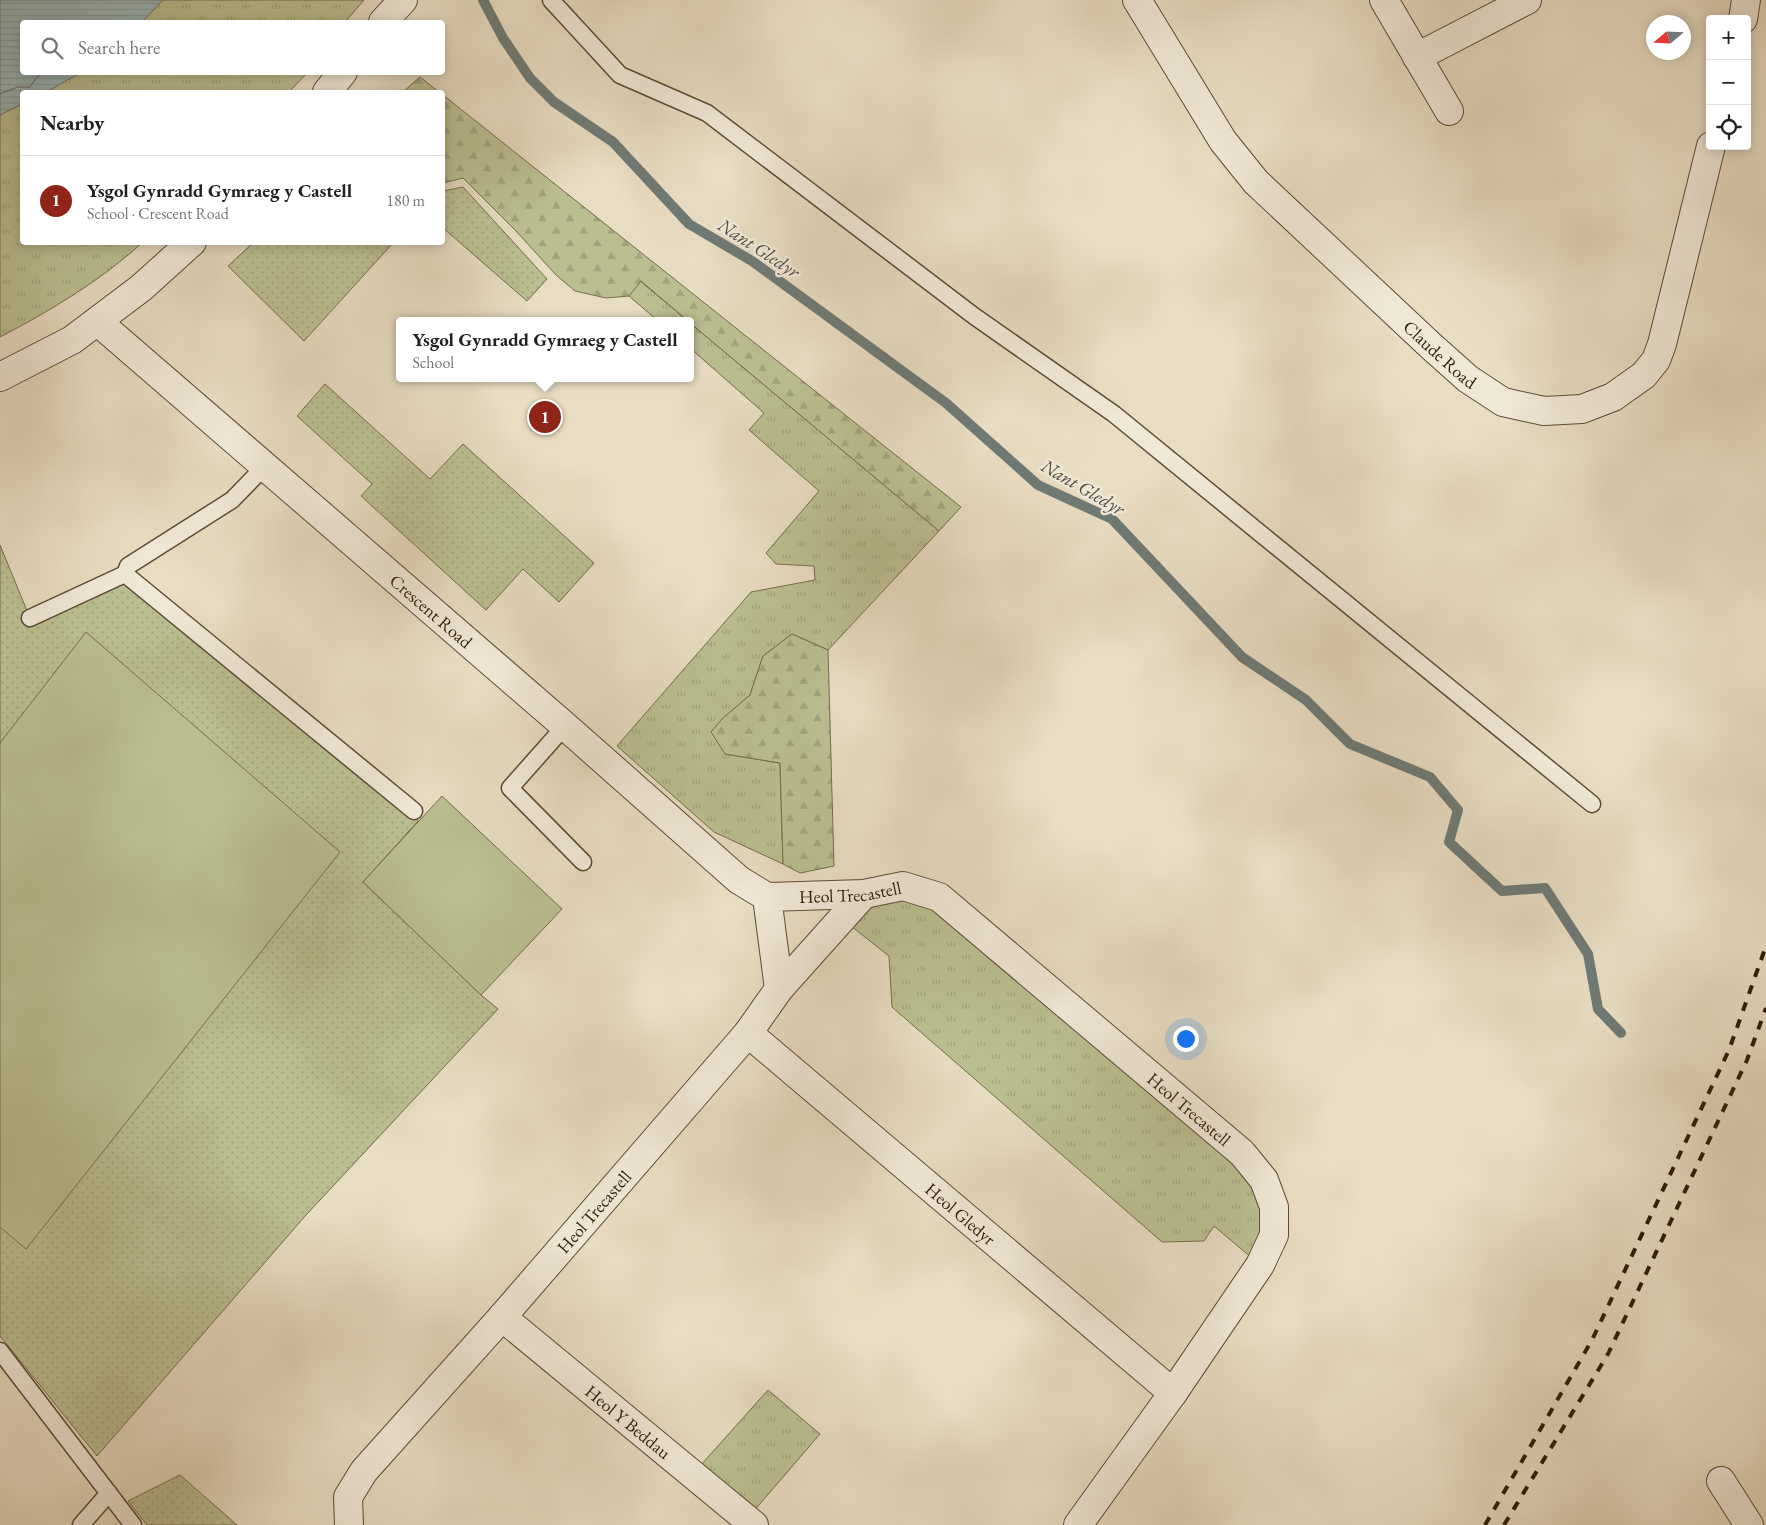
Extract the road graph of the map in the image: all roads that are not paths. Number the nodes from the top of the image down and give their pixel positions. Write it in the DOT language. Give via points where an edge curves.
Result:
graph roads {
  1 [pos="403,0"];
  2 [pos="551,0"];
  3 [pos="1137,0"];
  4 [pos="1384,0"];
  5 [pos="1527,0"];
  6 [pos="1746,0"];
  7 [pos="1744,15"];
  8 [pos="385,20"];
  9 [pos="1417,57"];
  10 [pos="341,75"];
  11 [pos="329,90"];
  12 [pos="1448,111"];
  13 [pos="1710,150"];
  14 [pos="189,245"];
  15 [pos="98,322"];
  16 [pos="0,377"];
  17 [pos="266,466"];
  18 [pos="125,574"];
  19 [pos="30,618"];
  20 [pos="564,726"];
  21 [pos="1592,804"];
  22 [pos="414,811"];
  23 [pos="583,862"];
  24 [pos="864,894"];
  25 [pos="767,897"];
  26 [pos="779,989"];
  27 [pos="748,1033"];
  28 [pos="502,1317"];
  29 [pos="3,1360"];
  30 [pos="1173,1393"];
  31 [pos="1721,1481"];
  32 [pos="109,1493"];
  33 [pos="81,1525"];
  34 [pos="133,1525"];
  35 [pos="349,1525"];
  36 [pos="754,1525"];
  37 [pos="1078,1525"];
  38 [pos="1749,1525"];
  1 -- 8 [label="street"];
  2 -- 21 [label="lane" via="620,75 707,113 974,316 1114,414"];
  3 -- 13 [label="street, Claude Road" via="1223,141 1256,182 1468,379 1503,402 1544,411 1582,409 1613,397 1644,374 1656,360"];
  4 -- 9 [label="street"];
  5 -- 9 [label="street"];
  6 -- 7 [label="street"];
  9 -- 12 [label="street"];
  10 -- 11 [label="street"];
  14 -- 15 [label="street"];
  15 -- 16 [label="street" via="72,340"];
  15 -- 17 [label="street, Crescent Road"];
  17 -- 18 [label="lane" via="232,500 128,566"];
  17 -- 20 [label="street, Crescent Road"];
  18 -- 19 [label="lane"];
  18 -- 22 [label="lane"];
  20 -- 23 [label="lane" via="510,788"];
  20 -- 25 [label="street, Crescent Road" via="739,880"];
  24 -- 25 [label="street, Heol Trecastell"];
  24 -- 26 [label="street, Heol Trecastell"];
  24 -- 30 [label="street, Heol Trecastell" via="903,886 939,897 1242,1153 1264,1180 1274,1207 1274,1235 1260,1265"];
  25 -- 26 [label="street"];
  26 -- 27 [label="street, Heol Trecastell"];
  27 -- 28 [label="street, Heol Trecastell"];
  27 -- 30 [label="street, Heol Gledyr"];
  28 -- 35 [label="street, Heol Trecastell" via="364,1471 348,1497"];
  28 -- 36 [label="street, Heol Y Beddau"];
  29 -- 32 [label="lane"];
  30 -- 37 [label="street, Heol Trecastell"];
  31 -- 38 [label="street"];
  32 -- 33 [label="lane"];
  32 -- 34 [label="lane"];
}
